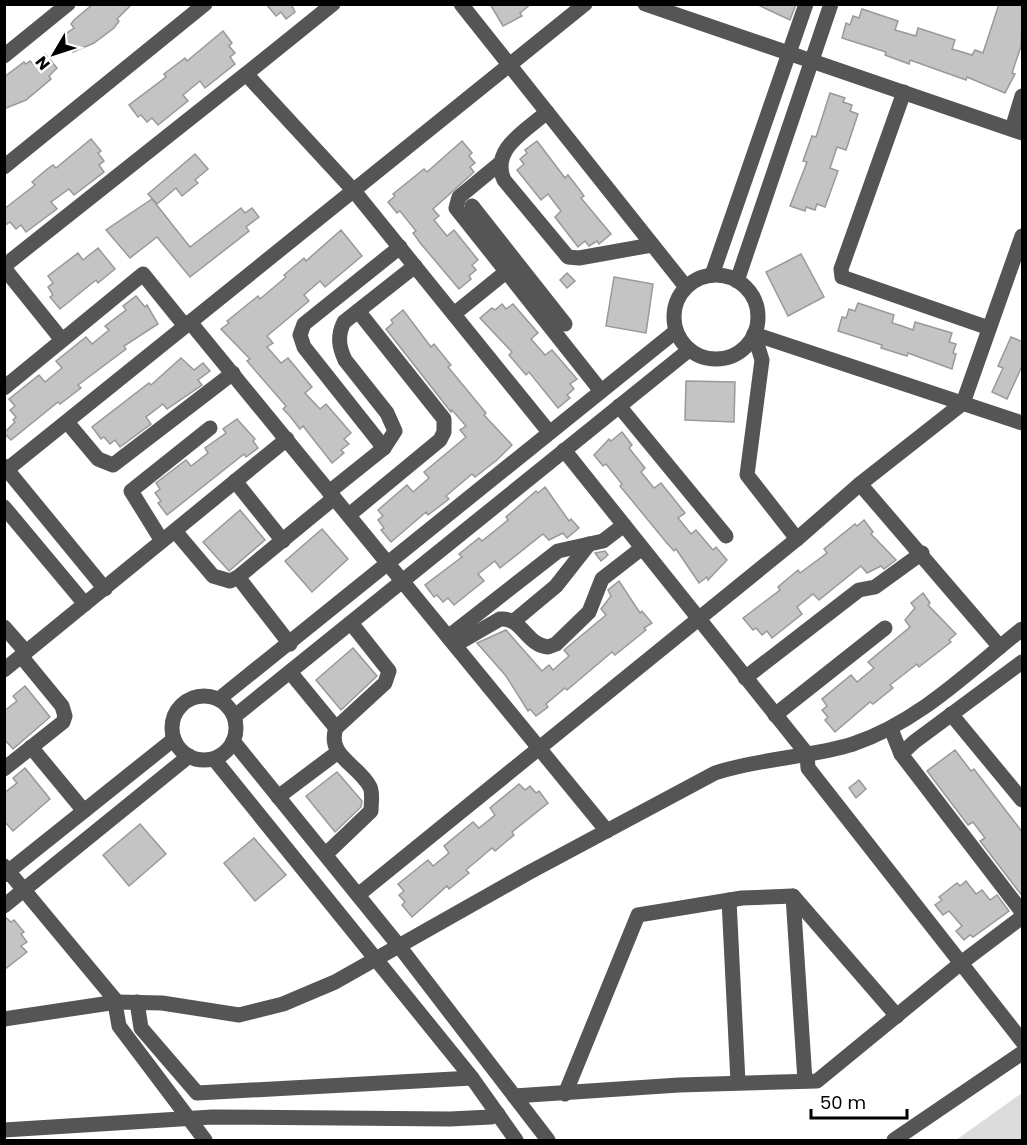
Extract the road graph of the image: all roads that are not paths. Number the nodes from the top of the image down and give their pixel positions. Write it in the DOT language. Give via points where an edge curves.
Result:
graph roads {
  1 [pos="68,4"];
  2 [pos="206,4"];
  3 [pos="333,4"];
  4 [pos="461,4"];
  5 [pos="585,4"];
  6 [pos="645,4"];
  7 [pos="806,4"];
  8 [pos="831,4"];
  9 [pos="789,53"];
  10 [pos="4,56"];
  11 [pos="813,61"];
  12 [pos="510,64"];
  13 [pos="246,74"];
  14 [pos="904,92"];
  15 [pos="1023,96"];
  16 [pos="548,112"];
  17 [pos="1017,131"];
  18 [pos="499,165"];
  19 [pos="4,167"];
  20 [pos="354,191"];
  21 [pos="472,206"];
  22 [pos="1023,236"];
  23 [pos="652,245"];
  24 [pos="400,247"];
  25 [pos="415,266"];
  26 [pos="4,267"];
  27 [pos="511,268"];
  28 [pos="712,275"];
  29 [pos="737,281"];
  30 [pos="686,287"];
  31 [pos="358,311"];
  32 [pos="454,314"];
  33 [pos="188,324"];
  34 [pos="565,324"];
  35 [pos="989,328"];
  36 [pos="676,331"];
  37 [pos="754,334"];
  38 [pos="62,340"];
  39 [pos="690,350"];
  40 [pos="233,374"];
  41 [pos="4,388"];
  42 [pos="601,391"];
  43 [pos="963,403"];
  44 [pos="620,406"];
  45 [pos="67,422"];
  46 [pos="1023,423"];
  47 [pos="210,428"];
  48 [pos="549,432"];
  49 [pos="287,439"];
  50 [pos="384,448"];
  51 [pos="564,450"];
  52 [pos="5,469"];
  53 [pos="235,481"];
  54 [pos="860,484"];
  55 [pos="332,495"];
  56 [pos="4,507"];
  57 [pos="349,515"];
  58 [pos="624,525"];
  59 [pos="175,531"];
  60 [pos="726,536"];
  61 [pos="797,539"];
  62 [pos="162,541"];
  63 [pos="283,541"];
  64 [pos="589,544"];
  65 [pos="642,548"];
  66 [pos="922,553"];
  67 [pos="388,563"];
  68 [pos="238,577"];
  69 [pos="403,581"];
  70 [pos="105,589"];
  71 [pos="85,604"];
  72 [pos="699,620"];
  73 [pos="514,621"];
  74 [pos="351,623"];
  75 [pos="4,627"];
  76 [pos="885,628"];
  77 [pos="1023,629"];
  78 [pos="451,640"];
  79 [pos="290,644"];
  80 [pos="1000,647"];
  81 [pos="23,654"];
  82 [pos="1020,668"];
  83 [pos="4,670"];
  84 [pos="290,672"];
  85 [pos="745,678"];
  86 [pos="219,699"];
  87 [pos="951,714"];
  88 [pos="775,715"];
  89 [pos="235,716"];
  90 [pos="336,728"];
  91 [pos="891,729"];
  92 [pos="174,739"];
  93 [pos="233,741"];
  94 [pos="31,747"];
  95 [pos="540,749"];
  96 [pos="338,752"];
  97 [pos="807,754"];
  98 [pos="901,754"];
  99 [pos="189,756"];
  100 [pos="214,759"];
  101 [pos="4,769"];
  102 [pos="278,797"];
  103 [pos="1023,800"];
  104 [pos="84,811"];
  105 [pos="607,831"];
  106 [pos="326,854"];
  107 [pos="6,871"];
  108 [pos="25,890"];
  109 [pos="358,895"];
  110 [pos="794,896"];
  111 [pos="729,900"];
  112 [pos="4,906"];
  113 [pos="1023,912"];
  114 [pos="1023,917"];
  115 [pos="399,946"];
  116 [pos="377,959"];
  117 [pos="961,963"];
  118 [pos="116,1002"];
  119 [pos="137,1002"];
  120 [pos="897,1016"];
  121 [pos="4,1019"];
  122 [pos="1023,1041"];
  123 [pos="1023,1053"];
  124 [pos="472,1078"];
  125 [pos="805,1081"];
  126 [pos="738,1082"];
  127 [pos="565,1094"];
  128 [pos="514,1096"];
  129 [pos="498,1114"];
  130 [pos="188,1119"];
  131 [pos="4,1130"];
  132 [pos="205,1140"];
  133 [pos="516,1140"];
  134 [pos="548,1140"];
  135 [pos="894,1140"];
  1 -- 10 [label="street"];
  2 -- 19 [label="street"];
  3 -- 13 [label="street"];
  4 -- 12 [label="street"];
  5 -- 12 [label="street"];
  6 -- 9 [label="street"];
  7 -- 9 [label="street"];
  8 -- 11 [label="street"];
  9 -- 11 [label="street"];
  9 -- 28 [label="street"];
  11 -- 14 [label="street"];
  11 -- 29 [label="street"];
  12 -- 16 [label="street"];
  12 -- 20 [label="street"];
  13 -- 20 [label="street"];
  13 -- 26 [label="street"];
  14 -- 17 [label="street"];
  14 -- 35 [label="street" via="842,277"];
  15 -- 17 [label="street"];
  16 -- 18 [label="street" via="508,146"];
  16 -- 23 [label="street"];
  18 -- 23 [label="street" via="504,180 568,257"];
  18 -- 27 [label="street" via="459,197 456,208"];
  20 -- 24 [label="street"];
  20 -- 33 [label="street"];
  21 -- 27 [label="street"];
  22 -- 35 [label="street"];
  23 -- 30 [label="street"];
  24 -- 25 [label="street"];
  24 -- 50 [label="street" via="304,324 300,335 304,348"];
  25 -- 31 [label="street"];
  25 -- 32 [label="street"];
  26 -- 38 [label="street"];
  27 -- 32 [label="street"];
  27 -- 34 [label="street"];
  27 -- 42 [label="street"];
  28 -- 29 [label="street"];
  28 -- 30 [label="street"];
  29 -- 37 [label="street" via="753,298 757,310"];
  30 -- 36 [label="street" via="675,307"];
  31 -- 50 [label="street" via="344,322 341,351 393,422 395,431"];
  31 -- 57 [label="street" via="446,425 440,440"];
  32 -- 48 [label="street"];
  33 -- 38 [label="street" via="142,274"];
  33 -- 40 [label="street"];
  33 -- 45 [label="street"];
  35 -- 43 [label="street"];
  36 -- 39 [label="street"];
  36 -- 42 [label="street"];
  37 -- 39 [label="street" via="742,349 725,358 712,359"];
  37 -- 43 [label="street"];
  37 -- 61 [label="street" via="762,360 747,475"];
  38 -- 41 [label="street"];
  39 -- 44 [label="street"];
  40 -- 45 [label="street" via="113,465 98,459"];
  40 -- 49 [label="street"];
  42 -- 48 [label="street"];
  43 -- 46 [label="street"];
  43 -- 54 [label="street"];
  44 -- 51 [label="street"];
  44 -- 60 [label="street"];
  45 -- 52 [label="street"];
  47 -- 62 [label="street" via="131,491"];
  48 -- 67 [label="street"];
  49 -- 53 [label="street"];
  49 -- 55 [label="street"];
  50 -- 55 [label="street"];
  51 -- 58 [label="street"];
  51 -- 69 [label="street"];
  52 -- 70 [label="street"];
  53 -- 59 [label="street"];
  53 -- 63 [label="street"];
  54 -- 61 [label="street"];
  54 -- 66 [label="street"];
  55 -- 57 [label="street"];
  55 -- 63 [label="street"];
  56 -- 71 [label="street"];
  57 -- 67 [label="street"];
  58 -- 64 [label="street" via="603,541"];
  58 -- 65 [label="street"];
  59 -- 62 [label="street"];
  59 -- 68 [label="street" via="213,576 230,581"];
  61 -- 72 [label="street"];
  62 -- 70 [label="street"];
  63 -- 68 [label="street"];
  64 -- 73 [label="street" via="556,586"];
  64 -- 78 [label="street" via="558,552"];
  65 -- 72 [label="street"];
  65 -- 73 [label="street" via="602,579 589,612 556,644 548,647 532,643"];
  66 -- 80 [label="street"];
  66 -- 85 [label="street" via="875,587 859,590"];
  67 -- 69 [label="street"];
  67 -- 79 [label="street"];
  68 -- 79 [label="street"];
  69 -- 74 [label="street"];
  69 -- 78 [label="street"];
  70 -- 71 [label="street"];
  71 -- 81 [label="street"];
  72 -- 85 [label="street"];
  72 -- 95 [label="street"];
  73 -- 78 [label="street" via="500,619"];
  74 -- 84 [label="street"];
  74 -- 90 [label="street" via="388,671 385,682"];
  75 -- 81 [label="street"];
  76 -- 88 [label="street"];
  77 -- 80 [label="street"];
  78 -- 95 [label="street"];
  79 -- 86 [label="street"];
  80 -- 91 [label="street"];
  81 -- 83 [label="street"];
  81 -- 94 [label="street" via="66,716"];
  82 -- 87 [label="street"];
  84 -- 89 [label="street"];
  84 -- 90 [label="street"];
  85 -- 88 [label="street"];
  86 -- 89 [label="street"];
  86 -- 92 [label="street" via="202,695 184,702 172,721"];
  87 -- 98 [label="street"];
  87 -- 103 [label="street"];
  88 -- 97 [label="street"];
  89 -- 93 [label="street"];
  90 -- 96 [label="street" via="333,736"];
  91 -- 97 [label="street" via="855,743"];
  91 -- 98 [label="street"];
  92 -- 99 [label="street"];
  92 -- 104 [label="street"];
  93 -- 100 [label="street"];
  93 -- 102 [label="street"];
  94 -- 101 [label="street"];
  94 -- 104 [label="street"];
  95 -- 105 [label="street"];
  95 -- 109 [label="street"];
  96 -- 102 [label="street"];
  96 -- 106 [label="street" via="370,787 371,811"];
  97 -- 105 [label="street" via="715,773"];
  97 -- 117 [label="street" via="807,768"];
  98 -- 113 [label="street"];
  99 -- 100 [label="street"];
  99 -- 108 [label="street"];
  100 -- 116 [label="street"];
  102 -- 106 [label="street"];
  104 -- 107 [label="street"];
  105 -- 115 [label="street"];
  106 -- 109 [label="street"];
  107 -- 108 [label="street"];
  108 -- 112 [label="street"];
  108 -- 118 [label="street"];
  109 -- 115 [label="street"];
  110 -- 111 [label="street"];
  110 -- 120 [label="street"];
  110 -- 125 [label="street"];
  111 -- 126 [label="street"];
  111 -- 127 [label="street" via="638,915"];
  114 -- 117 [label="street"];
  115 -- 116 [label="street"];
  115 -- 128 [label="street"];
  116 -- 119 [label="street" via="309,994 259,1012 227,1015"];
  116 -- 124 [label="street"];
  117 -- 120 [label="street"];
  117 -- 122 [label="street"];
  118 -- 119 [label="street"];
  118 -- 121 [label="street"];
  118 -- 130 [label="street" via="119,1026"];
  119 -- 124 [label="street" via="141,1028 196,1093"];
  120 -- 125 [label="street" via="817,1081"];
  123 -- 135 [label="street"];
  124 -- 129 [label="street"];
  125 -- 126 [label="street"];
  126 -- 127 [label="street"];
  127 -- 128 [label="street"];
  128 -- 134 [label="street"];
  129 -- 130 [label="street" via="450,1119"];
  129 -- 133 [label="street"];
  130 -- 131 [label="street"];
  130 -- 132 [label="street"];
}
